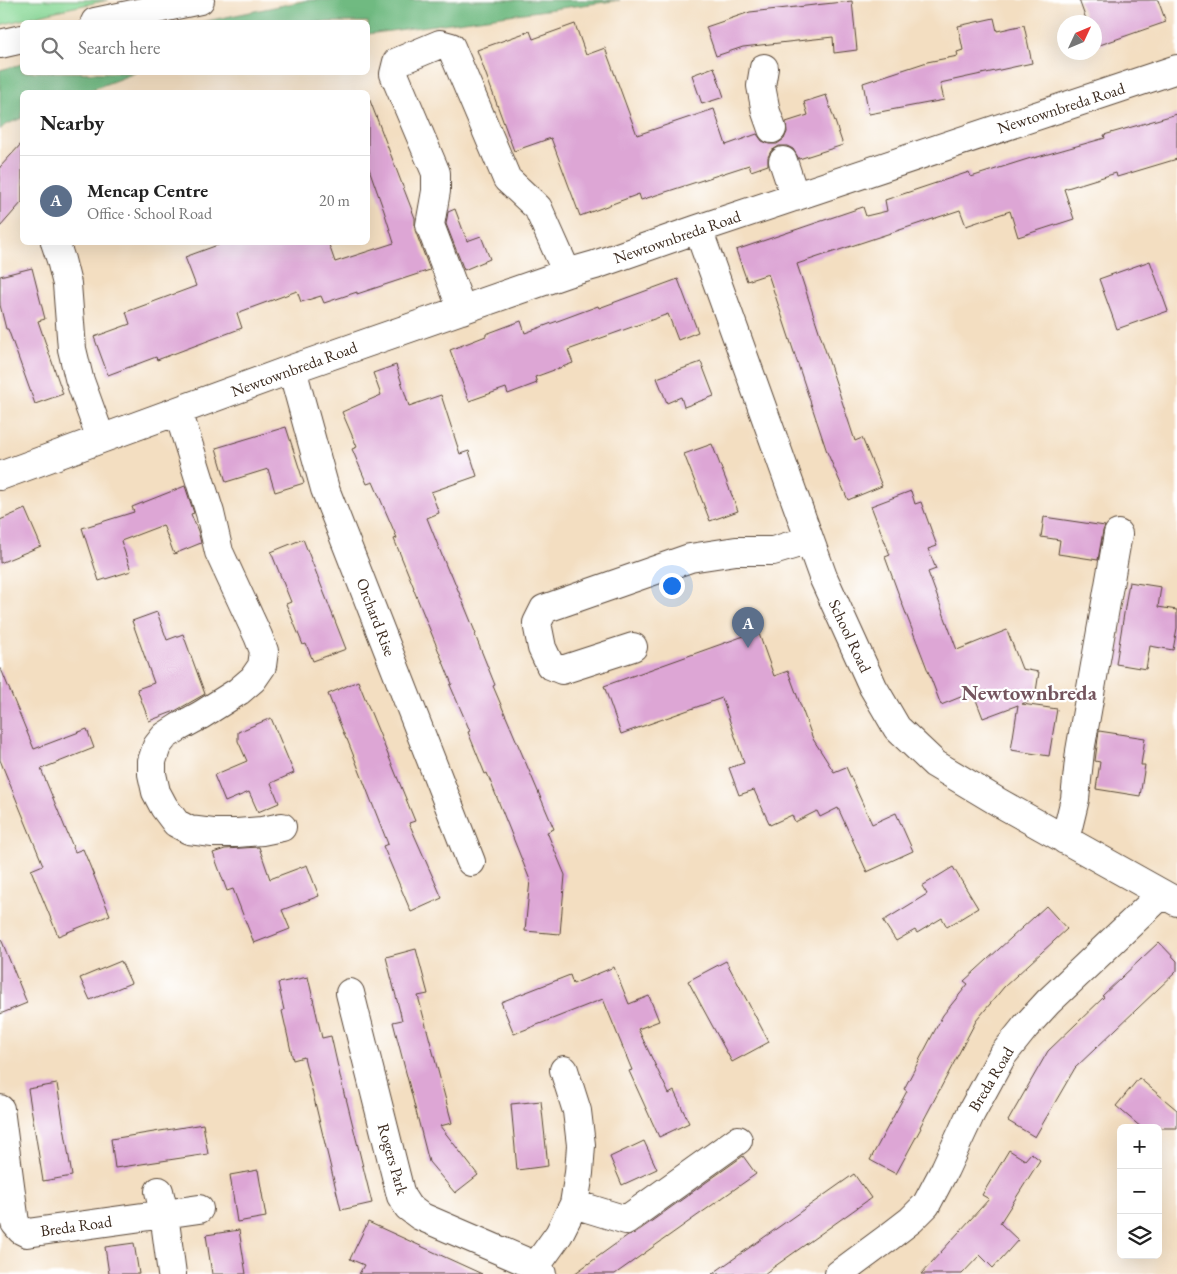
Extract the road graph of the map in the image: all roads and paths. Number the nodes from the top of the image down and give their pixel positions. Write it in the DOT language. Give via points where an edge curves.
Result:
graph roads {
  1 [pos="200,0"];
  2 [pos="105,20"];
  3 [pos="20,39"];
  4 [pos="0,44"];
  5 [pos="764,68"];
  6 [pos="1177,69"];
  7 [pos="772,129"];
  8 [pos="783,161"];
  9 [pos="795,197"];
  10 [pos="698,229"];
  11 [pos="56,245"];
  12 [pos="567,273"];
  13 [pos="462,310"];
  14 [pos="292,370"];
  15 [pos="178,411"];
  16 [pos="101,439"];
  17 [pos="1,474"];
  18 [pos="1118,534"];
  19 [pos="809,540"];
  20 [pos="633,647"];
  21 [pos="282,827"];
  22 [pos="1065,840"];
  23 [pos="471,862"];
  24 [pos="1169,898"];
  25 [pos="350,992"];
  26 [pos="564,1070"];
  27 [pos="0,1109"];
  28 [pos="738,1140"];
  29 [pos="162,1202"];
  30 [pos="574,1204"];
  31 [pos="198,1209"];
  32 [pos="539,1270"];
  33 [pos="172,1274"];
  34 [pos="839,1274"];
  1 -- 2 [label="main road"];
  3 -- 4 [label="main road"];
  5 -- 7 [label="main road" via="760,86"];
  6 -- 9 [label="main road, Newtownbreda Road"];
  8 -- 9 [label="main road"];
  9 -- 10 [label="main road, Newtownbreda Road"];
  10 -- 12 [label="main road, Newtownbreda Road"];
  10 -- 19 [label="main road, School Road"];
  11 -- 16 [label="main road" via="67,284 72,349"];
  12 -- 13 [label="main road, Newtownbreda Road"];
  12 -- 13 [label="main road" via="538,208 507,179 450,47 440,44 397,62 394,74 436,172 430,225"];
  13 -- 14 [label="main road, Newtownbreda Road"];
  14 -- 15 [label="main road, Newtownbreda Road"];
  14 -- 23 [label="main road, Orchard Rise" via="325,489"];
  15 -- 16 [label="main road, Newtownbreda Road"];
  15 -- 21 [label="main road" via="219,552 264,650 262,666 253,679 165,736 157,746 152,761 156,792 176,823 189,830 237,833"];
  16 -- 17 [label="main road, Newtownbreda Road"];
  18 -- 22 [label="main road" via="1080,751 1075,799"];
  19 -- 20 [label="main road" via="772,551 736,551 690,558 544,609 537,624 550,665 562,670"];
  19 -- 22 [label="main road, School Road" via="873,687 898,728 935,764"];
  22 -- 24 [label="main road, School Road"];
  24 -- 34 [label="main road, Breda Road" via="1048,1002 1026,1026 1002,1056 926,1205 890,1238"];
  25 -- 32 [label="main road, Rogers Park" via="401,1196 408,1207 420,1216"];
  26 -- 30 [label="main road" via="577,1111 581,1145"];
  27 -- 29 [label="main road, Breda Road" via="16,1223 27,1233"];
  28 -- 30 [label="main road" via="626,1220"];
  29 -- 31 [label="main road"];
  29 -- 33 [label="main road"];
  30 -- 32 [label="main road"];
}
